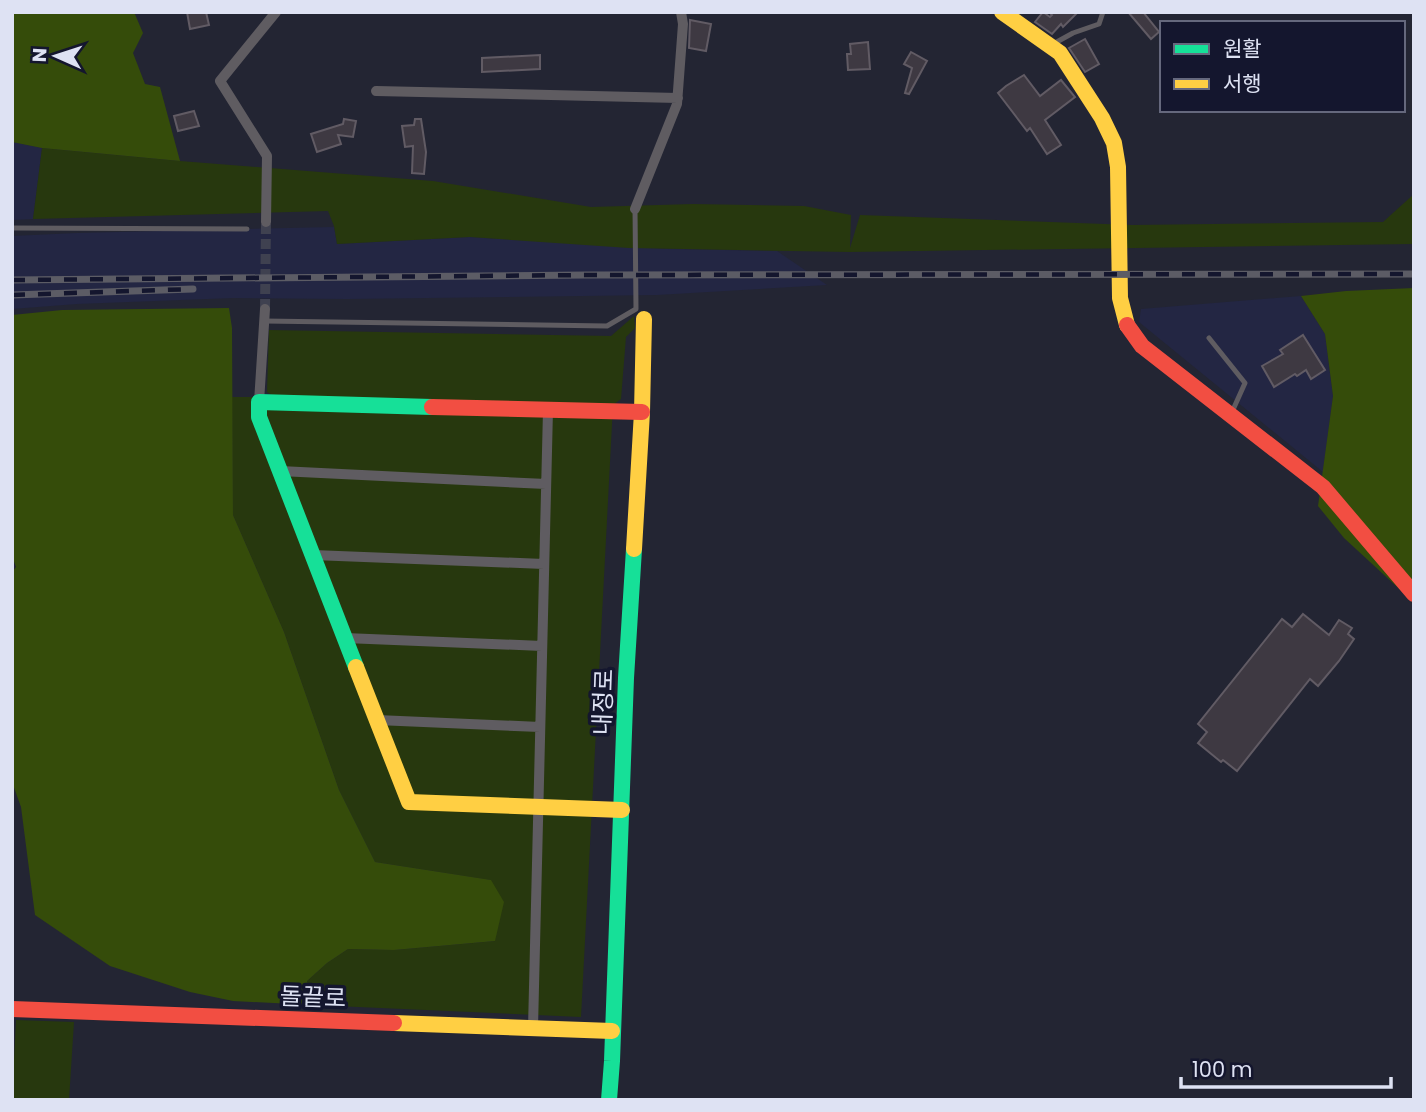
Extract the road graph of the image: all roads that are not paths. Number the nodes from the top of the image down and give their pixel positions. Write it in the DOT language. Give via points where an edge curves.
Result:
graph roads {
  1 [pos="276,12"];
  2 [pos="681,12"];
  3 [pos="1002,12"];
  4 [pos="1103,12"];
  5 [pos="1050,46"];
  6 [pos="376,91"];
  7 [pos="678,98"];
  8 [pos="635,209"];
  9 [pos="266,222"];
  10 [pos="12,228"];
  11 [pos="247,229"];
  12 [pos="265,309"];
  13 [pos="640,314"];
  14 [pos="264,321"];
  15 [pos="1209,338"];
  16 [pos="260,402"];
  17 [pos="548,410"];
  18 [pos="642,412"];
  19 [pos="1231,415"];
  20 [pos="280,471"];
  21 [pos="546,484"];
  22 [pos="313,555"];
  23 [pos="544,564"];
  24 [pos="1414,594"];
  25 [pos="345,638"];
  26 [pos="542,646"];
  27 [pos="377,720"];
  28 [pos="540,727"];
  29 [pos="538,807"];
  30 [pos="622,810"];
  31 [pos="12,1009"];
  32 [pos="533,1028"];
  33 [pos="612,1031"];
  34 [pos="609,1100"];
  1 -- 9 [label="street" via="220,81 267,156"];
  2 -- 7 [label="street"];
  3 -- 5 [label="street"];
  4 -- 5 [label="lane" via="1099,24"];
  5 -- 19 [label="street" via="1060,53 1114,143 1122,318 1142,345"];
  6 -- 7 [label="street"];
  7 -- 8 [label="street"];
  8 -- 13 [label="lane"];
  10 -- 11 [label="lane"];
  12 -- 14 [label="street"];
  13 -- 14 [label="lane" via="607,326"];
  13 -- 18 [label="street, 내정로"];
  14 -- 16 [label="street"];
  15 -- 19 [label="lane" via="1245,383"];
  16 -- 17 [label="street"];
  16 -- 20 [label="street" via="259,417"];
  17 -- 18 [label="street"];
  17 -- 21 [label="street"];
  18 -- 30 [label="street, 내정로"];
  19 -- 24 [label="street" via="1323,487"];
  20 -- 21 [label="street"];
  20 -- 22 [label="street"];
  21 -- 23 [label="street"];
  22 -- 23 [label="street"];
  22 -- 25 [label="street"];
  23 -- 26 [label="street"];
  25 -- 26 [label="street"];
  25 -- 27 [label="street"];
  26 -- 28 [label="street"];
  27 -- 28 [label="street"];
  27 -- 29 [label="street" via="409,802"];
  28 -- 29 [label="street"];
  29 -- 30 [label="street"];
  29 -- 32 [label="street"];
  30 -- 33 [label="street, 내정로"];
  31 -- 32 [label="street, 돌끝로"];
  32 -- 33 [label="street, 돌끝로"];
  33 -- 34 [label="street, 내정로"];
}
